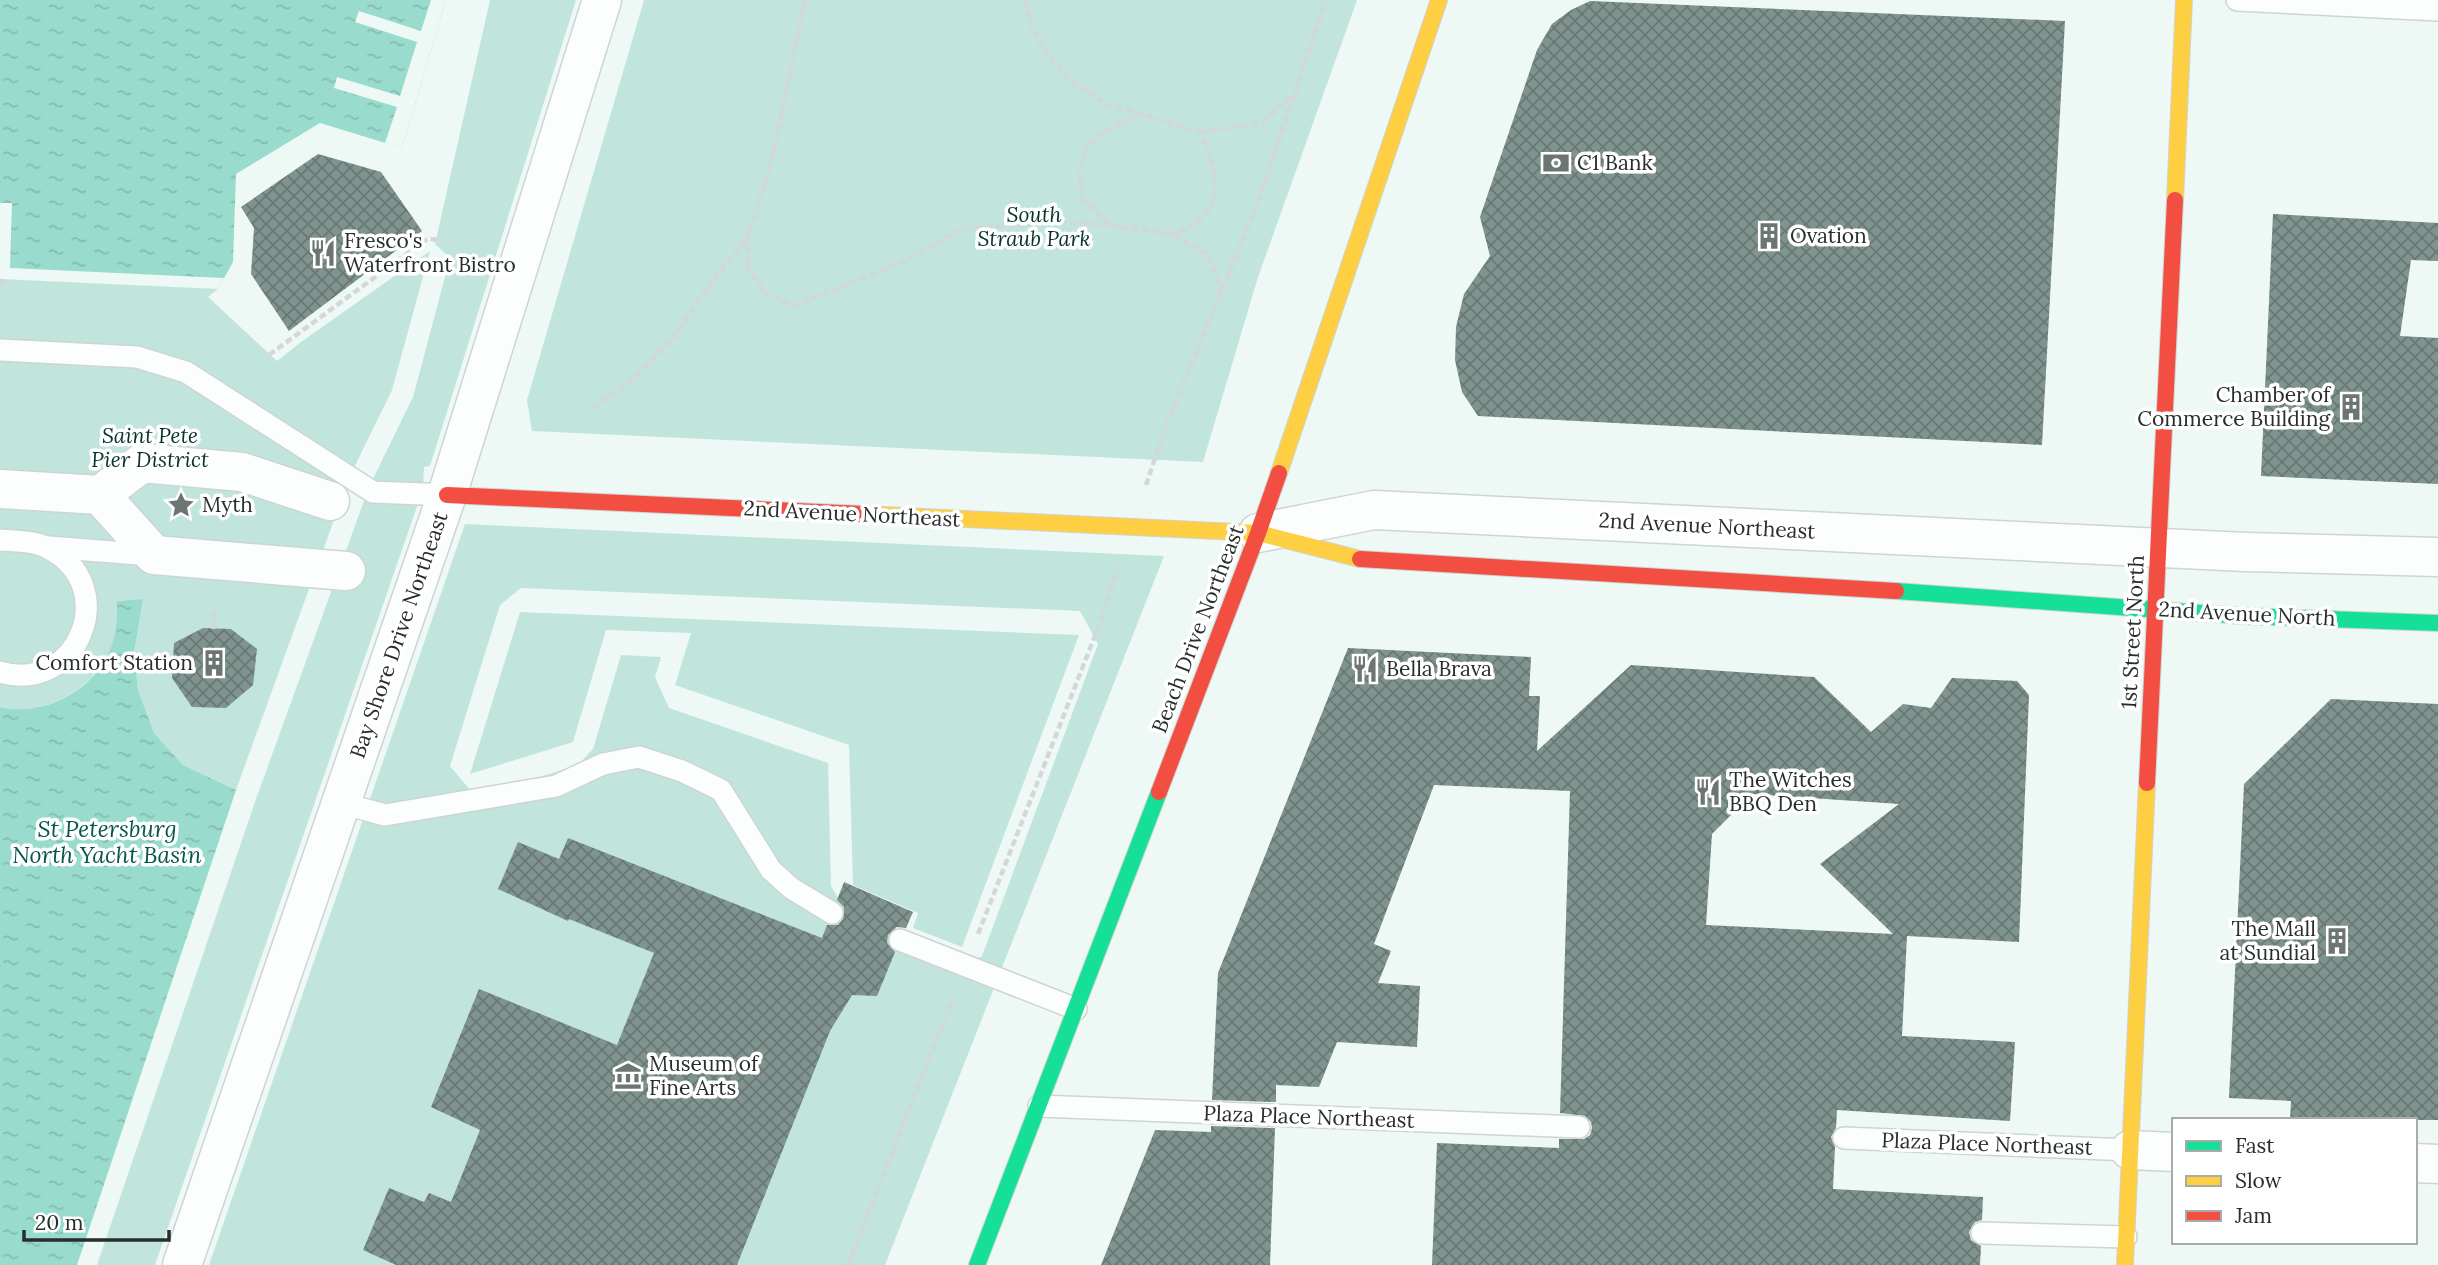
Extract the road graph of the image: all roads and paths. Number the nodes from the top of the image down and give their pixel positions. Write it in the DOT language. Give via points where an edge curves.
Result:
graph roads {
  1 [pos="603,0"];
  2 [pos="805,0"];
  3 [pos="1026,0"];
  4 [pos="1326,0"];
  5 [pos="1438,0"];
  6 [pos="2184,0"];
  7 [pos="2237,0"];
  8 [pos="2438,10"];
  9 [pos="1294,94"];
  10 [pos="1141,113"];
  11 [pos="1200,132"];
  12 [pos="1110,225"];
  13 [pos="1171,234"];
  14 [pos="748,236"];
  15 [pos="444,240"];
  16 [pos="1222,292"];
  17 [pos="0,350"];
  18 [pos="269,355"];
  19 [pos="594,408"];
  20 [pos="0,489"];
  21 [pos="100,495"];
  22 [pos="447,495"];
  23 [pos="330,501"];
  24 [pos="1132,527"];
  25 [pos="1258,533"];
  26 [pos="0,540"];
  27 [pos="46,547"];
  28 [pos="2158,548"];
  29 [pos="154,555"];
  30 [pos="2438,557"];
  31 [pos="346,571"];
  32 [pos="216,601"];
  33 [pos="2057,601"];
  34 [pos="2155,609"];
  35 [pos="2438,623"];
  36 [pos="214,629"];
  37 [pos="0,672"];
  38 [pos="341,803"];
  39 [pos="832,912"];
  40 [pos="900,940"];
  41 [pos="965,966"];
  42 [pos="1076,1010"];
  43 [pos="1039,1106"];
  44 [pos="1579,1127"];
  45 [pos="1844,1138"];
  46 [pos="2130,1150"];
  47 [pos="2172,1152"];
  48 [pos="2417,1163"];
  49 [pos="2438,1164"];
  50 [pos="1982,1233"];
  51 [pos="2126,1237"];
  52 [pos="182,1265"];
  53 [pos="848,1265"];
  54 [pos="977,1265"];
  55 [pos="2125,1265"];
  1 -- 22 [label="street, Bay Shore Drive Northeast"];
  2 -- 14 [label="path" via="771,164"];
  3 -- 10 [label="path" via="1030,24 1045,51 1074,83 1104,103"];
  4 -- 9 [label="path"];
  5 -- 25 [label="street, Beach Drive Northeast"];
  6 -- 28 [label="street, 1st Street North"];
  7 -- 8 [label="lane"];
  9 -- 11 [label="path" via="1262,123"];
  9 -- 16 [label="path"];
  10 -- 11 [label="path"];
  10 -- 12 [label="path" via="1088,145 1079,171 1083,200"];
  11 -- 13 [label="path" via="1212,157 1216,181 1209,212 1189,229"];
  12 -- 13 [label="path"];
  12 -- 14 [label="path" via="1049,222 962,229 900,263 793,306 764,292 747,267"];
  13 -- 16 [label="path" via="1207,254"];
  14 -- 19 [label="path" via="675,336 637,376"];
  15 -- 18 [label="path" via="427,240"];
  16 -- 24 [label="path" via="1167,423"];
  17 -- 22 [label="lane" via="137,357 186,372 373,492"];
  20 -- 21 [label="street"];
  21 -- 23 [label="street" via="142,463 242,472"];
  21 -- 29 [label="street"];
  22 -- 24 [label="street, 2nd Avenue Northeast"];
  22 -- 38 [label="street, Bay Shore Drive Northeast"];
  24 -- 25 [label="street, 2nd Avenue Northeast"];
  24 -- 41 [label="path" via="1096,633"];
  25 -- 28 [label="street, 2nd Avenue Northeast" via="1374,510"];
  25 -- 33 [label="street, 2nd Avenue Northeast" via="1361,559"];
  25 -- 42 [label="street, Beach Drive Northeast"];
  26 -- 27 [label="lane"];
  27 -- 29 [label="lane"];
  27 -- 37 [label="lane" via="65,558 86,594 81,638 49,669 26,676"];
  28 -- 30 [label="street"];
  28 -- 34 [label="street, 1st Street North"];
  29 -- 31 [label="street"];
  32 -- 36 [label="path"];
  33 -- 34 [label="street, 2nd Avenue North"];
  34 -- 35 [label="street, 2nd Avenue North"];
  34 -- 46 [label="street, 1st Street North"];
  38 -- 39 [label="lane" via="385,815 556,786 603,764 639,757 721,790 771,870"];
  38 -- 52 [label="street, Bay Shore Drive Northeast"];
  40 -- 41 [label="lane"];
  41 -- 42 [label="lane"];
  41 -- 53 [label="path"];
  42 -- 43 [label="street, Beach Drive Northeast"];
  43 -- 44 [label="lane, Plaza Place Northeast"];
  43 -- 54 [label="street, Beach Drive Northeast"];
  45 -- 46 [label="lane, Plaza Place Northeast"];
  46 -- 47 [label="street"];
  46 -- 51 [label="street, 1st Street North"];
  48 -- 49 [label="street"];
  50 -- 51 [label="lane"];
  51 -- 55 [label="street, 1st Street North"];
}
